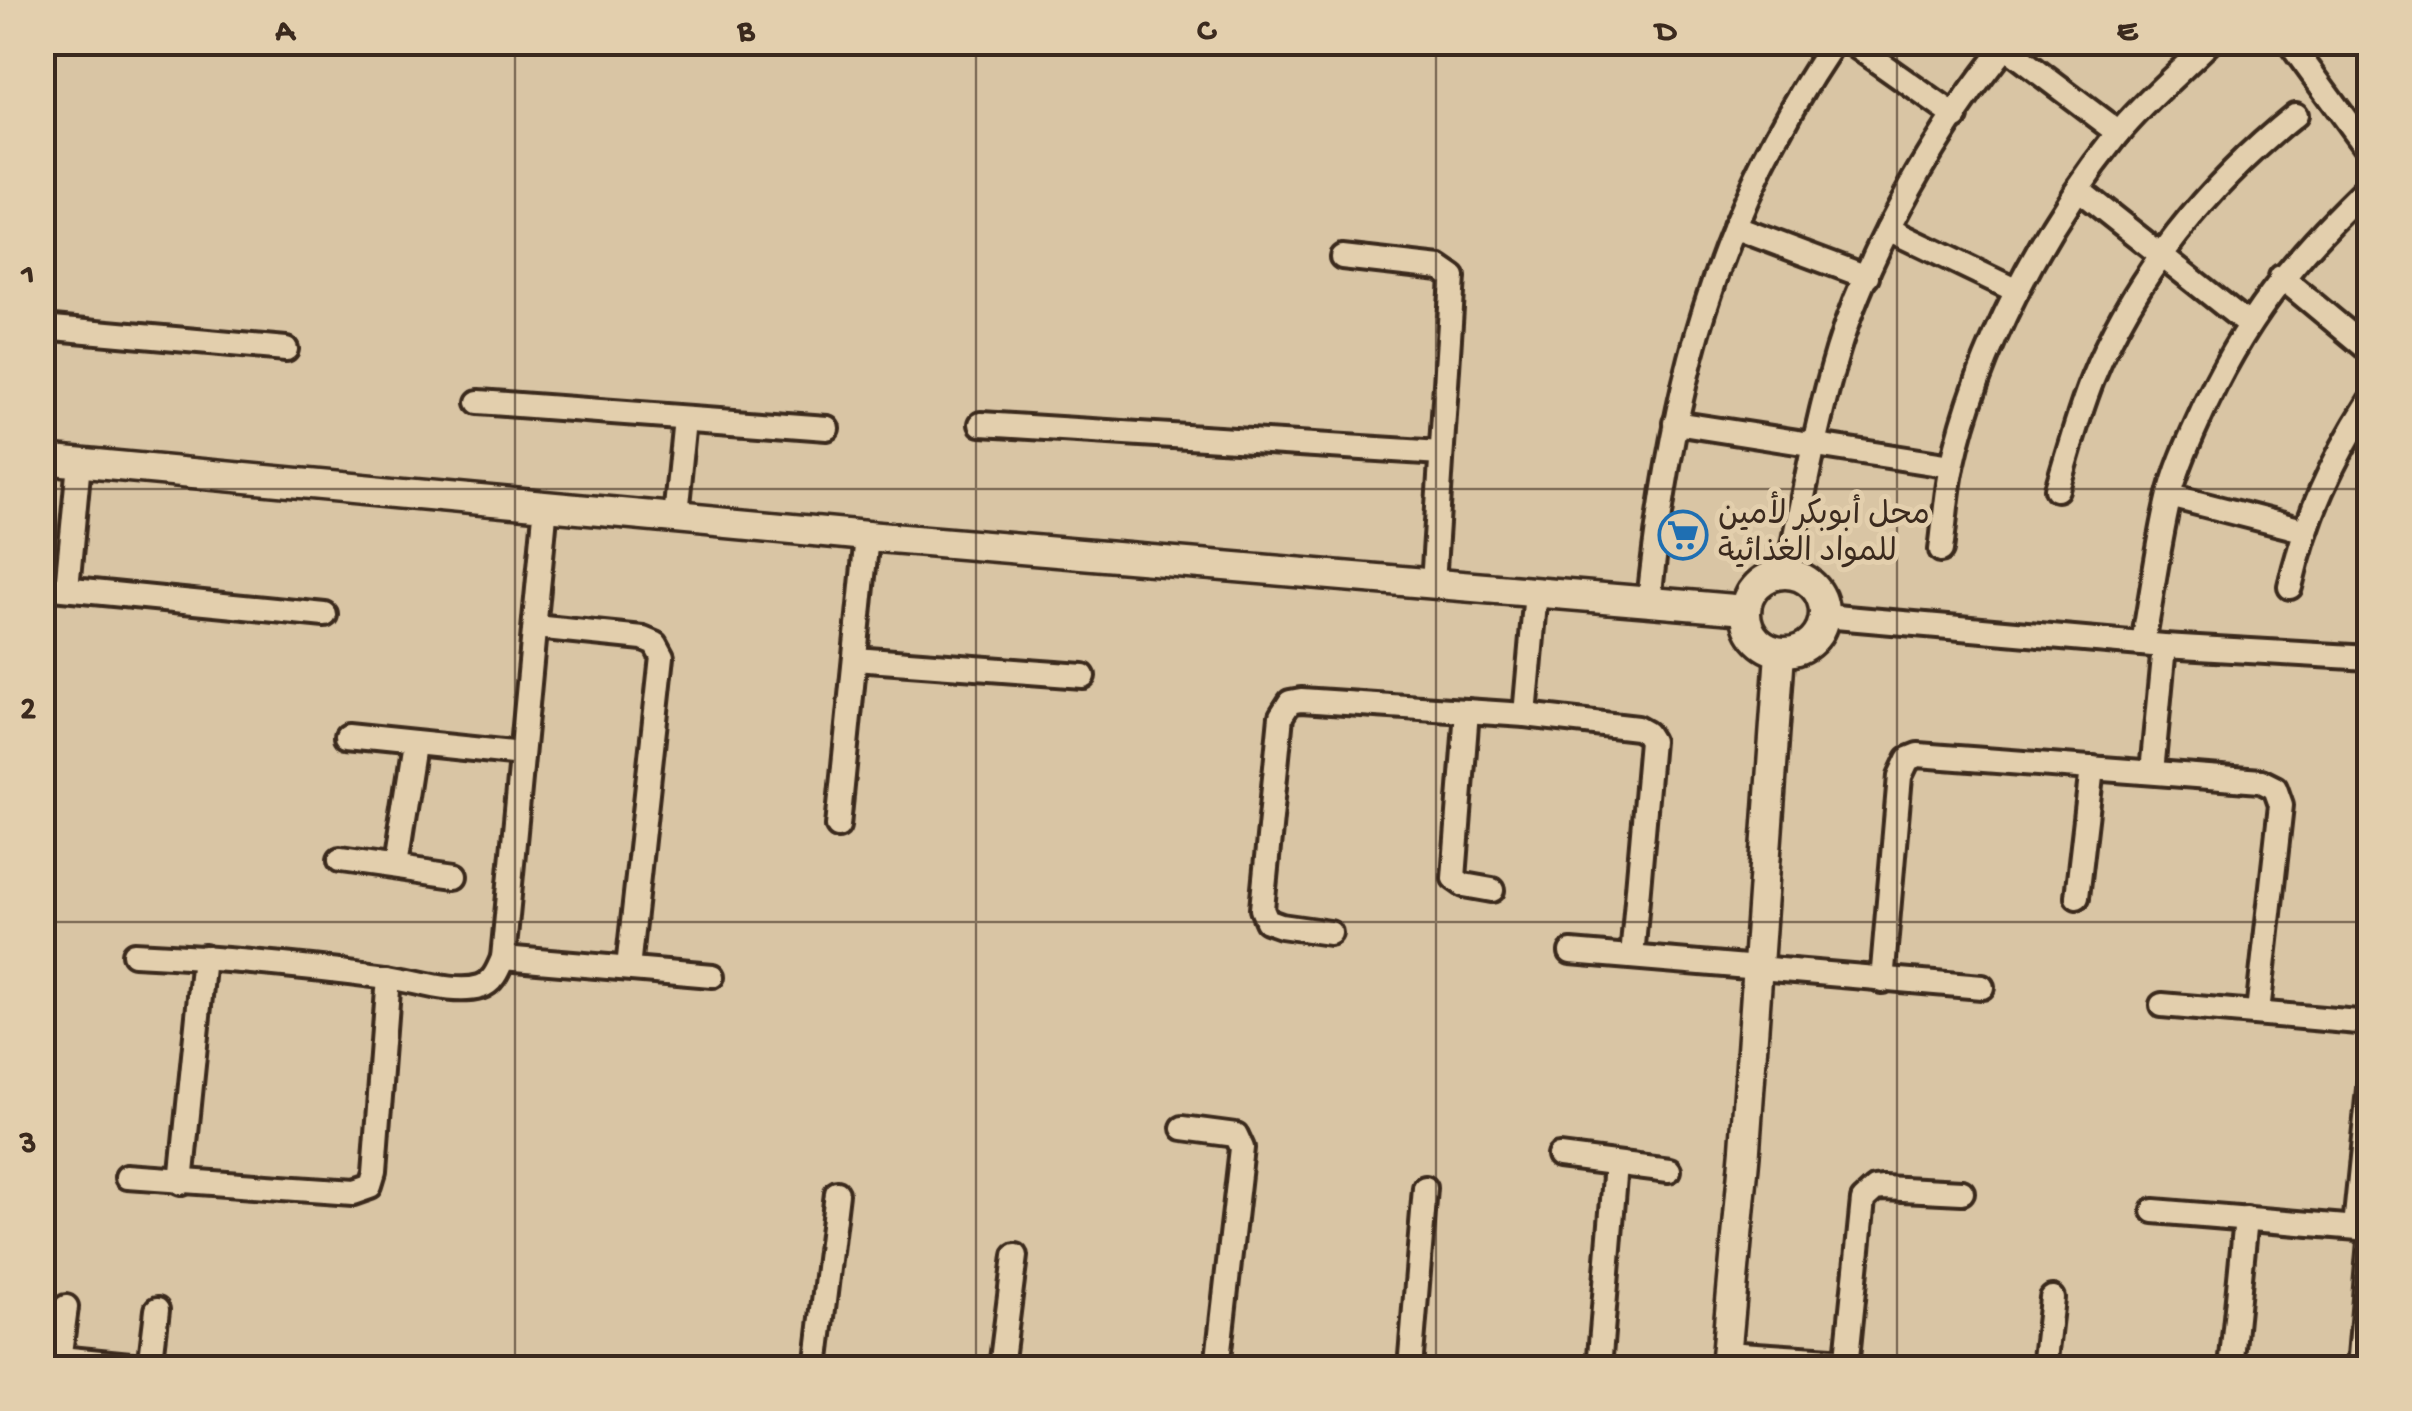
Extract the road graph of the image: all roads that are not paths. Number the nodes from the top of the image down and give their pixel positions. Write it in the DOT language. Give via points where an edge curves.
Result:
graph roads {
  1 [pos="1834,42"];
  2 [pos="1850,42"];
  3 [pos="2210,42"];
  4 [pos="2288,42"];
  5 [pos="2007,45"];
  6 [pos="2295,114"];
  7 [pos="1956,117"];
  8 [pos="2119,132"];
  9 [pos="2370,152"];
  10 [pos="2370,184"];
  11 [pos="2079,190"];
  12 [pos="1734,227"];
  13 [pos="1888,229"];
  14 [pos="2163,255"];
  15 [pos="1342,256"];
  16 [pos="1867,277"];
  17 [pos="2281,277"];
  18 [pos="2017,291"];
  19 [pos="2248,324"];
  20 [pos="42,328"];
  21 [pos="286,349"];
  22 [pos="2370,351"];
  23 [pos="2370,401"];
  24 [pos="480,402"];
  25 [pos="685,418"];
  26 [pos="1675,423"];
  27 [pos="982,424"];
  28 [pos="827,428"];
  29 [pos="1815,445"];
  30 [pos="1442,453"];
  31 [pos="42,460"];
  32 [pos="79,462"];
  33 [pos="1952,466"];
  34 [pos="2056,489"];
  35 [pos="2170,496"];
  36 [pos="546,504"];
  37 [pos="675,518"];
  38 [pos="2303,530"];
  39 [pos="867,536"];
  40 [pos="1941,550"];
  41 [pos="1787,574"];
  42 [pos="1434,584"];
  43 [pos="42,587"];
  44 [pos="2290,587"];
  45 [pos="68,589"];
  46 [pos="1536,592"];
  47 [pos="1649,602"];
  48 [pos="1746,610"];
  49 [pos="325,615"];
  50 [pos="1824,616"];
  51 [pos="534,627"];
  52 [pos="2154,644"];
  53 [pos="1780,652"];
  54 [pos="854,658"];
  55 [pos="2370,658"];
  56 [pos="1083,676"];
  57 [pos="1467,711"];
  58 [pos="1525,715"];
  59 [pos="347,736"];
  60 [pos="414,745"];
  61 [pos="522,754"];
  62 [pos="2092,768"];
  63 [pos="2152,772"];
  64 [pos="838,826"];
  65 [pos="340,860"];
  66 [pos="395,867"];
  67 [pos="456,876"];
  68 [pos="1492,890"];
  69 [pos="2076,897"];
  70 [pos="1330,933"];
  71 [pos="1570,952"];
  72 [pos="134,954"];
  73 [pos="204,957"];
  74 [pos="502,958"];
  75 [pos="1632,958"];
  76 [pos="628,968"];
  77 [pos="1758,968"];
  78 [pos="714,976"];
  79 [pos="389,977"];
  80 [pos="1882,981"];
  81 [pos="1982,987"];
  82 [pos="2162,1006"];
  83 [pos="2258,1012"];
  84 [pos="2370,1023"];
  85 [pos="2370,1079"];
  86 [pos="1184,1128"];
  87 [pos="2367,1130"];
  88 [pos="1559,1156"];
  89 [pos="1616,1164"];
  90 [pos="1669,1170"];
  91 [pos="128,1178"];
  92 [pos="182,1183"];
  93 [pos="1425,1188"];
  94 [pos="1962,1192"];
  95 [pos="837,1193"];
  96 [pos="2154,1211"];
  97 [pos="2246,1218"];
  98 [pos="2365,1233"];
  99 [pos="1015,1256"];
  100 [pos="2052,1298"];
  101 [pos="66,1307"];
  102 [pos="157,1310"];
  103 [pos="1725,1360"];
  104 [pos="59,1363"];
  105 [pos="1847,1365"];
  106 [pos="150,1368"];
  107 [pos="816,1368"];
  108 [pos="1001,1368"];
  109 [pos="1217,1368"];
  110 [pos="1410,1368"];
  111 [pos="1599,1368"];
  112 [pos="2044,1368"];
  113 [pos="2230,1368"];
  114 [pos="2359,1368"];
  1 -- 12 [label="street" via="1768,149"];
  2 -- 7 [label="street"];
  3 -- 8 [label="street"];
  4 -- 9 [label="street"];
  5 -- 7 [label="street"];
  5 -- 8 [label="street"];
  6 -- 14 [label="street" via="2250,151"];
  7 -- 13 [label="street"];
  8 -- 11 [label="street"];
  10 -- 17 [label="street"];
  11 -- 14 [label="street"];
  11 -- 18 [label="street"];
  12 -- 16 [label="street"];
  12 -- 26 [label="street" via="1711,284"];
  13 -- 16 [label="street"];
  13 -- 18 [label="street"];
  14 -- 19 [label="street"];
  14 -- 34 [label="street" via="2092,380"];
  15 -- 30 [label="street" via="1440,268 1453,277"];
  16 -- 29 [label="street" via="1838,348"];
  17 -- 19 [label="street"];
  17 -- 22 [label="street"];
  18 -- 33 [label="street" via="1980,376"];
  19 -- 35 [label="street" via="2208,398"];
  20 -- 21 [label="street"];
  23 -- 38 [label="street"];
  24 -- 25 [label="street"];
  25 -- 28 [label="street"];
  25 -- 37 [label="street"];
  26 -- 29 [label="street"];
  26 -- 47 [label="street"];
  27 -- 30 [label="street"];
  29 -- 33 [label="street"];
  29 -- 41 [label="street"];
  30 -- 42 [label="street"];
  31 -- 32 [label="main road"];
  32 -- 36 [label="main road"];
  32 -- 45 [label="street"];
  33 -- 40 [label="street"];
  35 -- 38 [label="street"];
  35 -- 52 [label="street"];
  36 -- 37 [label="main road"];
  36 -- 51 [label="street"];
  37 -- 39 [label="main road"];
  38 -- 44 [label="street"];
  39 -- 42 [label="main road"];
  39 -- 54 [label="street"];
  41 -- 48 [label="main road" via="1764,580"];
  41 -- 50 [label="main road" via="1814,588"];
  42 -- 46 [label="main road"];
  43 -- 45 [label="street"];
  45 -- 49 [label="street"];
  46 -- 47 [label="main road"];
  46 -- 58 [label="street"];
  47 -- 48 [label="main road"];
  48 -- 53 [label="main road" via="1751,634"];
  50 -- 52 [label="street"];
  50 -- 53 [label="main road" via="1814,639"];
  51 -- 61 [label="street"];
  51 -- 76 [label="street" via="643,638 662,656"];
  52 -- 55 [label="street"];
  52 -- 63 [label="street"];
  53 -- 77 [label="main road"];
  54 -- 56 [label="street"];
  54 -- 64 [label="street"];
  57 -- 58 [label="street"];
  57 -- 68 [label="street" via="1454,878"];
  57 -- 70 [label="street" via="1301,700 1284,707 1262,908 1268,921 1281,926"];
  58 -- 75 [label="street" via="1637,728 1651,741"];
  59 -- 60 [label="street"];
  60 -- 61 [label="street"];
  60 -- 66 [label="street"];
  61 -- 74 [label="street"];
  62 -- 63 [label="street"];
  62 -- 69 [label="street"];
  62 -- 80 [label="street" via="1908,759 1900,776"];
  63 -- 83 [label="street" via="2261,780 2274,788 2281,805"];
  65 -- 66 [label="street"];
  66 -- 67 [label="street"];
  71 -- 75 [label="street"];
  72 -- 73 [label="street"];
  73 -- 79 [label="street"];
  73 -- 92 [label="street"];
  74 -- 76 [label="street"];
  74 -- 79 [label="street" via="483,986"];
  75 -- 77 [label="street"];
  76 -- 78 [label="street"];
  77 -- 80 [label="street"];
  77 -- 103 [label="main road"];
  79 -- 92 [label="street" via="370,1186 353,1193"];
  80 -- 81 [label="street"];
  82 -- 83 [label="street"];
  83 -- 84 [label="street"];
  85 -- 87 [label="street"];
  86 -- 109 [label="street" via="1227,1132 1242,1148"];
  87 -- 98 [label="street"];
  88 -- 89 [label="street"];
  89 -- 90 [label="street"];
  89 -- 111 [label="street"];
  91 -- 92 [label="street"];
  93 -- 110 [label="street"];
  94 -- 105 [label="street" via="1883,1188 1863,1200"];
  95 -- 107 [label="street"];
  96 -- 97 [label="street"];
  97 -- 98 [label="street"];
  97 -- 113 [label="street"];
  98 -- 114 [label="street"];
  99 -- 108 [label="street"];
  100 -- 112 [label="street"];
  101 -- 104 [label="street"];
  102 -- 106 [label="street"];
  103 -- 105 [label="street"];
  104 -- 106 [label="street"];
}
